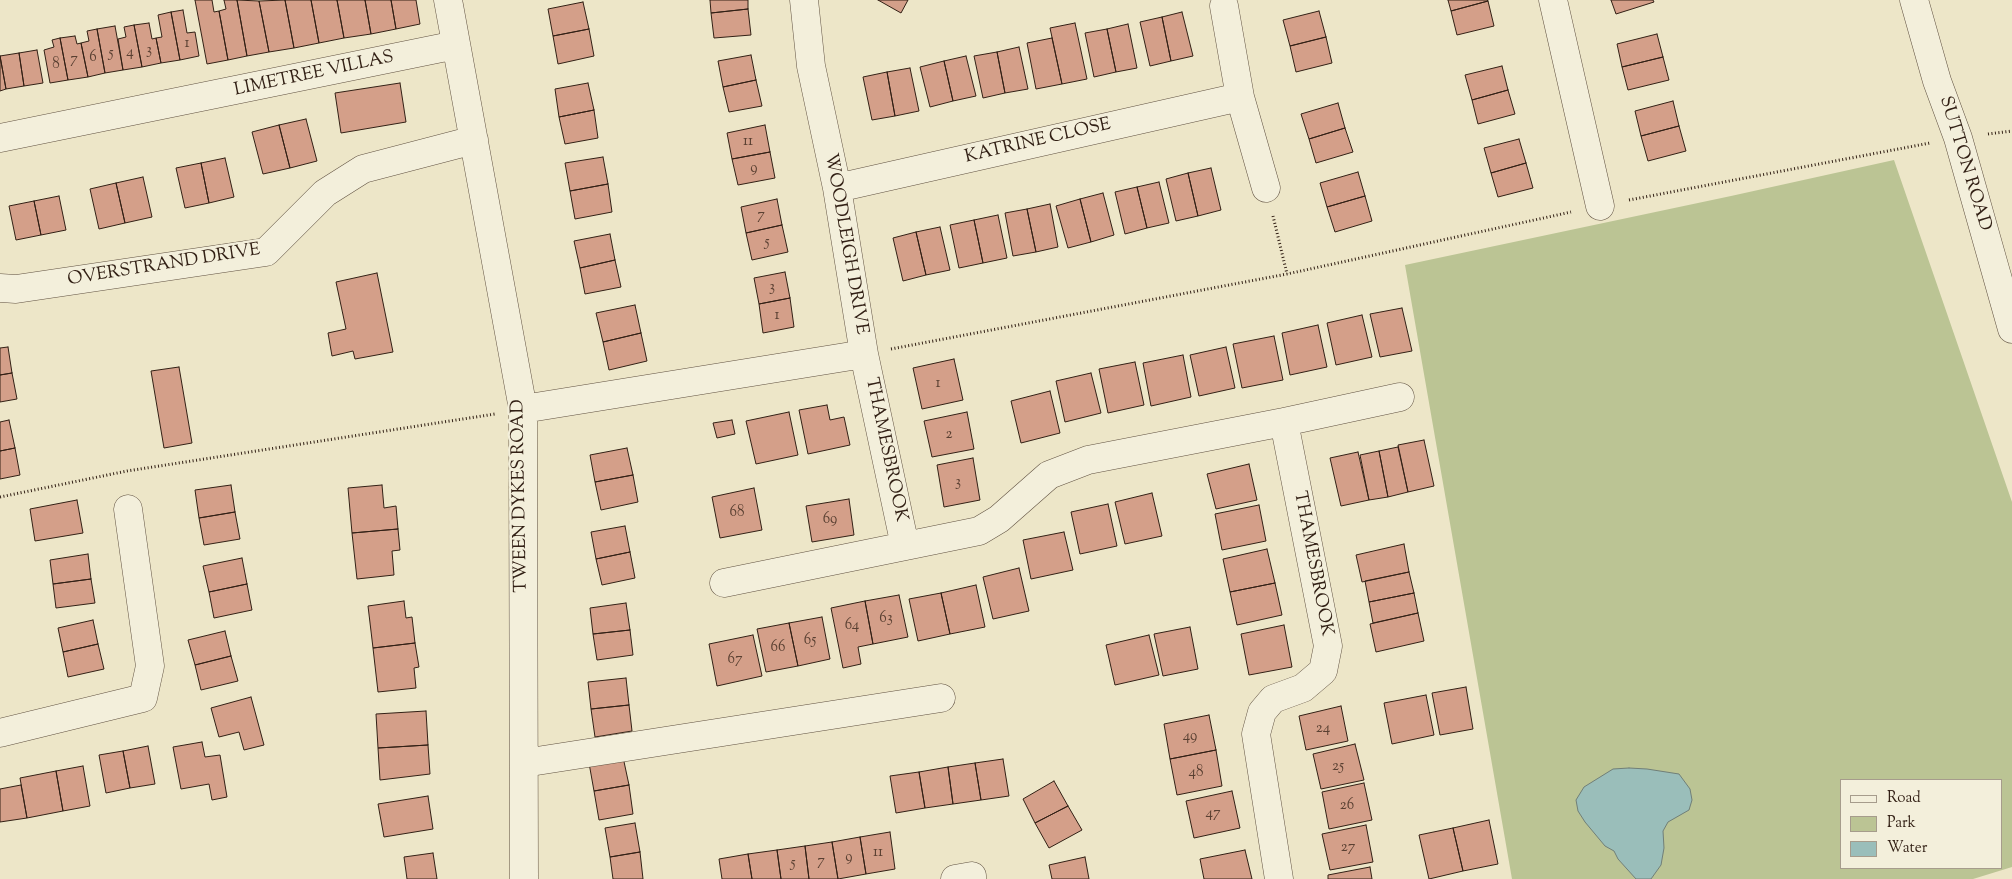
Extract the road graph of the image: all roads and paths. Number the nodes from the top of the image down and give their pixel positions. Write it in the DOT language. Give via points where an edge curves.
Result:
graph roads {
  1 [pos="448,0"];
  2 [pos="804,0"];
  3 [pos="1554,0"];
  4 [pos="1914,0"];
  5 [pos="1224,6"];
  6 [pos="456,46"];
  7 [pos="1240,97"];
  8 [pos="0,138"];
  9 [pos="1958,138"];
  10 [pos="474,140"];
  11 [pos="837,188"];
  12 [pos="1266,188"];
  13 [pos="1600,206"];
  14 [pos="1287,274"];
  15 [pos="0,288"];
  16 [pos="2012,329"];
  17 [pos="864,354"];
  18 [pos="1400,397"];
  19 [pos="523,410"];
  20 [pos="1284,422"];
  21 [pos="0,497"];
  22 [pos="128,509"];
  23 [pos="905,546"];
  24 [pos="724,583"];
  25 [pos="942,698"];
  26 [pos="0,733"];
  27 [pos="524,762"];
  28 [pos="524,879"];
  29 [pos="955,879"];
  30 [pos="972,879"];
  31 [pos="1279,879"];
  1 -- 6 [label="street, TWEEN DYKES ROAD"];
  2 -- 11 [label="street, WOODLEIGH DRIVE" via="811,66"];
  3 -- 13 [label="street"];
  4 -- 9 [label="street, SUTTON ROAD"];
  5 -- 7 [label="street"];
  6 -- 8 [label="street, LIMETREE VILLAS"];
  6 -- 10 [label="street, TWEEN DYKES ROAD"];
  7 -- 11 [label="street, KATRINE CLOSE"];
  7 -- 12 [label="street"];
  9 -- 13 [label="path"];
  9 -- 16 [label="street, SUTTON ROAD"];
  10 -- 15 [label="street, OVERSTRAND DRIVE" via="363,169 325,193 266,252 16,289"];
  10 -- 19 [label="street, TWEEN DYKES ROAD"];
  11 -- 17 [label="street, WOODLEIGH DRIVE"];
  12 -- 14 [label="path"];
  13 -- 14 [label="path"];
  14 -- 17 [label="path"];
  17 -- 19 [label="street, WOODLEIGH DRIVE"];
  17 -- 23 [label="street, THAMESBROOK"];
  18 -- 20 [label="street, THAMESBROOK"];
  19 -- 21 [label="path" via="128,471"];
  19 -- 27 [label="street, TWEEN DYKES ROAD"];
  20 -- 23 [label="street, THAMESBROOK" via="1088,460 1049,475 999,520 979,530"];
  20 -- 31 [label="street, THAMESBROOK" via="1328,646 1323,671 1302,688 1273,699 1262,712 1256,734"];
  22 -- 26 [label="street" via="150,666 143,698"];
  23 -- 24 [label="street, THAMESBROOK"];
  25 -- 27 [label="street"];
  27 -- 28 [label="street, TWEEN DYKES ROAD"];
  29 -- 30 [label="street" via="972,876"];
}
